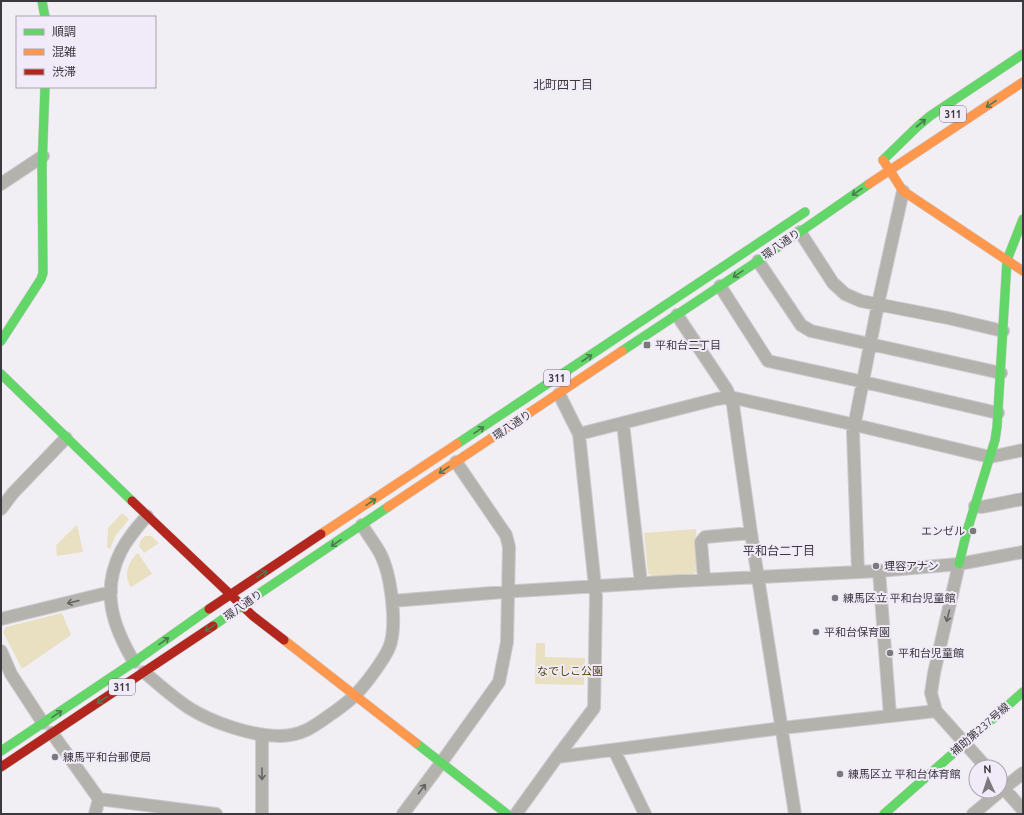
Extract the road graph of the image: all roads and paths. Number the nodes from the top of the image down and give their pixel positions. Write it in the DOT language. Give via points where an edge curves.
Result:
graph roads {
  1 [pos="42,1"];
  2 [pos="45,16"];
  3 [pos="1023,54"];
  4 [pos="1023,82"];
  5 [pos="45,88"];
  6 [pos="923,134"];
  7 [pos="43,156"];
  8 [pos="879,162"];
  9 [pos="916,165"];
  10 [pos="889,171"];
  11 [pos="1,184"];
  12 [pos="903,190"];
  13 [pos="810,209"];
  14 [pos="1022,223"];
  15 [pos="800,232"];
  16 [pos="1008,260"];
  17 [pos="758,261"];
  18 [pos="1023,271"];
  19 [pos="720,286"];
  20 [pos="878,304"];
  21 [pos="677,315"];
  22 [pos="1003,331"];
  23 [pos="1,341"];
  24 [pos="870,344"];
  25 [pos="1001,373"];
  26 [pos="1,374"];
  27 [pos="862,382"];
  28 [pos="559,394"];
  29 [pos="730,397"];
  30 [pos="998,413"];
  31 [pos="623,423"];
  32 [pos="854,424"];
  33 [pos="579,434"];
  34 [pos="66,438"];
  35 [pos="1023,450"];
  36 [pos="990,457"];
  37 [pos="456,462"];
  38 [pos="1023,499"];
  39 [pos="975,506"];
  40 [pos="1,509"];
  41 [pos="147,516"];
  42 [pos="362,525"];
  43 [pos="751,533"];
  44 [pos="1023,552"];
  45 [pos="959,564"];
  46 [pos="879,571"];
  47 [pos="858,572"];
  48 [pos="758,577"];
  49 [pos="704,579"];
  50 [pos="641,583"];
  51 [pos="596,587"];
  52 [pos="111,592"];
  53 [pos="509,592"];
  54 [pos="230,595"];
  55 [pos="392,601"];
  56 [pos="242,606"];
  57 [pos="1,619"];
  58 [pos="1,651"];
  59 [pos="134,662"];
  60 [pos="144,672"];
  61 [pos="1023,692"];
  62 [pos="355,696"];
  63 [pos="936,711"];
  64 [pos="890,716"];
  65 [pos="43,723"];
  66 [pos="782,728"];
  67 [pos="52,733"];
  68 [pos="262,735"];
  69 [pos="965,743"];
  70 [pos="614,750"];
  71 [pos="1,751"];
  72 [pos="557,757"];
  73 [pos="979,759"];
  74 [pos="441,763"];
  75 [pos="1,767"];
  76 [pos="1023,774"];
  77 [pos="1008,783"];
  78 [pos="1008,793"];
  79 [pos="99,799"];
  80 [pos="989,799"];
  81 [pos="1023,810"];
  82 [pos="95,814"];
  83 [pos="216,814"];
  84 [pos="262,814"];
  85 [pos="403,814"];
  86 [pos="506,814"];
  87 [pos="516,814"];
  88 [pos="645,814"];
  89 [pos="795,814"];
  90 [pos="884,814"];
  91 [pos="973,814"];
  1 -- 2 [label="main road"];
  8 -- 3 [label="main road, one-way" via="930,116"];
  4 -- 10 [label="main road, 環八通り / 311, one-way"];
  5 -- 7 [label="main road"];
  6 -- 8 [label="main road"];
  7 -- 11 [label="street"];
  7 -- 23 [label="main road" via="44,273"];
  8 -- 10 [label="main road"];
  9 -- 10 [label="main road"];
  10 -- 12 [label="main road"];
  10 -- 15 [label="main road, 環八通り / 311, one-way"];
  12 -- 16 [label="main road"];
  12 -- 20 [label="street"];
  54 -- 13 [label="main road, 環八通り / 311, one-way"];
  14 -- 16 [label="main road"];
  15 -- 17 [label="main road, 環八通り / 311"];
  15 -- 20 [label="street" via="839,289 853,298"];
  16 -- 18 [label="main road"];
  16 -- 22 [label="main road"];
  17 -- 19 [label="main road, 環八通り / 311, one-way"];
  17 -- 24 [label="street" via="802,325 811,331"];
  19 -- 21 [label="main road, 環八通り / 311"];
  19 -- 27 [label="street" via="768,361"];
  20 -- 22 [label="street"];
  20 -- 24 [label="street"];
  21 -- 28 [label="main road, 環八通り / 311"];
  21 -- 29 [label="street"];
  22 -- 25 [label="main road"];
  24 -- 25 [label="street"];
  24 -- 27 [label="street"];
  25 -- 30 [label="main road"];
  26 -- 34 [label="main road"];
  27 -- 30 [label="street"];
  27 -- 32 [label="street"];
  28 -- 33 [label="street"];
  28 -- 37 [label="main road, 環八通り / 311"];
  29 -- 31 [label="street"];
  29 -- 32 [label="street"];
  29 -- 43 [label="street"];
  30 -- 36 [label="main road"];
  31 -- 33 [label="street"];
  31 -- 50 [label="street"];
  32 -- 36 [label="street"];
  32 -- 47 [label="street"];
  33 -- 51 [label="street"];
  34 -- 40 [label="street"];
  34 -- 41 [label="main road"];
  35 -- 36 [label="street"];
  36 -- 39 [label="main road"];
  37 -- 42 [label="main road, 環八通り / 311, one-way"];
  37 -- 53 [label="street" via="506,535 510,547"];
  38 -- 39 [label="street"];
  39 -- 45 [label="main road"];
  41 -- 52 [label="street" via="132,534 116,562"];
  41 -- 54 [label="main road"];
  42 -- 55 [label="street" via="387,569"];
  42 -- 56 [label="main road, 環八通り / 311, one-way"];
  43 -- 48 [label="street"];
  43 -- 49 [label="street" via="705,537 701,542"];
  44 -- 45 [label="street"];
  45 -- 46 [label="street"];
  45 -- 63 [label="street, one-way" via="934,673 932,693"];
  46 -- 47 [label="street"];
  46 -- 64 [label="street"];
  47 -- 48 [label="street"];
  48 -- 49 [label="street"];
  48 -- 66 [label="street"];
  49 -- 50 [label="street"];
  50 -- 51 [label="street"];
  51 -- 53 [label="street"];
  51 -- 72 [label="street" via="594,708"];
  52 -- 57 [label="street, one-way"];
  52 -- 59 [label="street" via="116,626"];
  53 -- 55 [label="street"];
  53 -- 74 [label="street" via="507,642 499,682"];
  54 -- 56 [label="main road"];
  59 -- 54 [label="main road, 環八通り / 311, one-way"];
  55 -- 62 [label="street" via="389,648 376,670"];
  56 -- 60 [label="main road, 環八通り / 311, one-way"];
  56 -- 62 [label="main road"];
  58 -- 65 [label="street" via="11,674"];
  65 -- 59 [label="main road, 環八通り / 311, one-way"];
  60 -- 67 [label="main road, 環八通り / 311, one-way"];
  60 -- 68 [label="street" via="187,707 209,719"];
  61 -- 69 [label="main road, 補助第237号線"];
  62 -- 68 [label="street" via="306,731 288,736"];
  62 -- 74 [label="main road"];
  63 -- 64 [label="street"];
  63 -- 69 [label="street"];
  64 -- 66 [label="street"];
  65 -- 71 [label="main road, 環八通り / 311"];
  66 -- 70 [label="street"];
  66 -- 89 [label="street"];
  67 -- 75 [label="main road, 環八通り / 311"];
  67 -- 79 [label="street"];
  68 -- 84 [label="street, one-way"];
  69 -- 73 [label="street"];
  69 -- 90 [label="main road, 補助第237号線"];
  70 -- 72 [label="street"];
  70 -- 88 [label="street"];
  72 -- 87 [label="street"];
  85 -- 74 [label="street, one-way"];
  74 -- 86 [label="main road"];
  76 -- 77 [label="street"];
  78 -- 81 [label="street"];
  79 -- 82 [label="street"];
  79 -- 83 [label="street"];
  80 -- 91 [label="street"];
}
